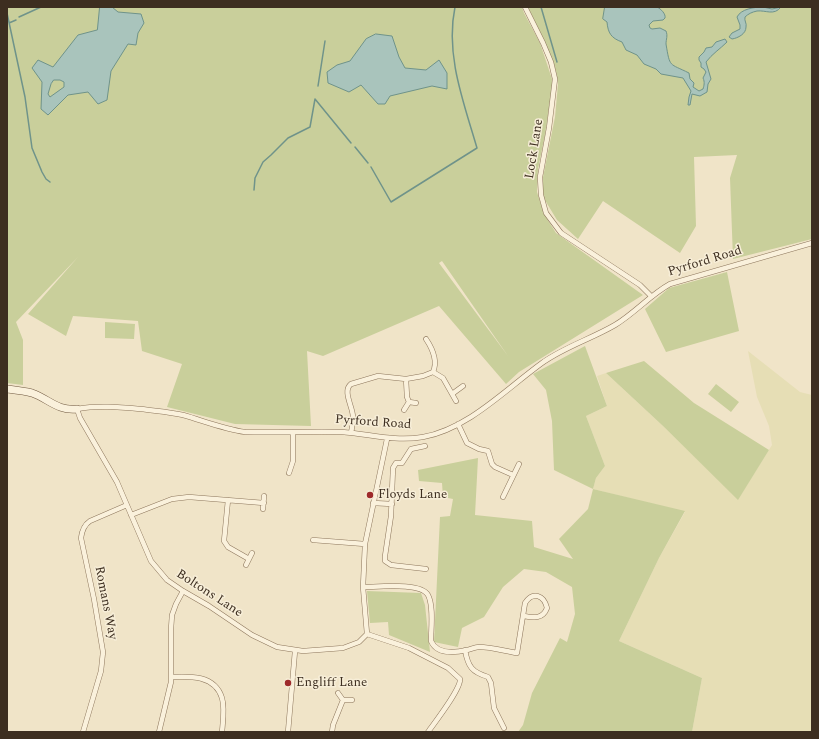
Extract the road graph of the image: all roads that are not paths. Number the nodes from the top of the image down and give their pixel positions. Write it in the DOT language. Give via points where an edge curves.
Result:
graph roads {
  1 [pos="525,7"];
  2 [pos="812,242"];
  3 [pos="651,296"];
  4 [pos="426,339"];
  5 [pos="433,372"];
  6 [pos="406,379"];
  7 [pos="463,386"];
  8 [pos="7,389"];
  9 [pos="452,394"];
  10 [pos="456,401"];
  11 [pos="409,402"];
  12 [pos="416,403"];
  13 [pos="77,409"];
  14 [pos="404,410"];
  15 [pos="458,424"];
  16 [pos="293,432"];
  17 [pos="351,433"];
  18 [pos="387,439"];
  19 [pos="425,446"];
  20 [pos="519,464"];
  21 [pos="289,473"];
  22 [pos="513,475"];
  23 [pos="264,496"];
  24 [pos="502,498"];
  25 [pos="228,500"];
  26 [pos="373,502"];
  27 [pos="264,503"];
  28 [pos="392,504"];
  29 [pos="127,505"];
  30 [pos="263,509"];
  31 [pos="131,515"];
  32 [pos="313,540"];
  33 [pos="365,544"];
  34 [pos="252,553"];
  35 [pos="249,559"];
  36 [pos="246,565"];
  37 [pos="426,569"];
  38 [pos="363,587"];
  39 [pos="183,591"];
  40 [pos="524,616"];
  41 [pos="367,634"];
  42 [pos="465,650"];
  43 [pos="295,651"];
  44 [pos="171,677"];
  45 [pos="338,694"];
  46 [pos="343,700"];
  47 [pos="352,700"];
  48 [pos="504,728"];
  49 [pos="158,729"];
  50 [pos="84,731"];
  51 [pos="217,731"];
  52 [pos="222,731"];
  53 [pos="288,732"];
  54 [pos="332,732"];
  55 [pos="428,732"];
  1 -- 3 [label="street, Lock Lane" via="551,62 555,79 540,176 541,195 546,213 561,233 640,285"];
  2 -- 3 [label="street, Pyrford Road" via="676,282"];
  3 -- 15 [label="street, Pyrford Road" via="626,318 543,362 496,399"];
  4 -- 5 [label="street" via="431,343 434,354"];
  5 -- 6 [label="street"];
  5 -- 9 [label="street" via="443,378"];
  6 -- 11 [label="street"];
  6 -- 17 [label="street" via="378,376 348,386 353,418"];
  7 -- 9 [label="street"];
  8 -- 13 [label="street, Pyrford Road" via="33,394 64,408"];
  9 -- 10 [label="street"];
  11 -- 12 [label="street"];
  11 -- 14 [label="street"];
  13 -- 16 [label="street, Pyrford Road" via="104,406 156,411 182,415 245,432"];
  13 -- 29 [label="street, Boltons Lane"];
  15 -- 18 [label="street, Pyrford Road" via="438,434 401,440"];
  15 -- 22 [label="street" via="467,443 488,451 495,468"];
  16 -- 17 [label="street, Pyrford Road"];
  16 -- 21 [label="street" via="293,461"];
  17 -- 18 [label="street, Pyrford Road"];
  18 -- 26 [label="street"];
  19 -- 28 [label="street" via="411,449 402,463 396,463 394,466"];
  20 -- 22 [label="street"];
  22 -- 24 [label="street"];
  23 -- 27 [label="street"];
  25 -- 27 [label="street"];
  25 -- 31 [label="street" via="188,497 172,499"];
  25 -- 35 [label="street" via="224,541 228,547"];
  26 -- 28 [label="street"];
  26 -- 33 [label="street"];
  27 -- 30 [label="street"];
  28 -- 37 [label="street" via="385,561"];
  29 -- 31 [label="street, Boltons Lane"];
  29 -- 50 [label="street, Romans Way" via="90,521 82,532 103,652 101,671"];
  31 -- 39 [label="street, Boltons Lane" via="151,561 167,580"];
  32 -- 33 [label="street"];
  33 -- 38 [label="street"];
  34 -- 35 [label="street"];
  35 -- 36 [label="street"];
  38 -- 41 [label="street"];
  38 -- 42 [label="street" via="422,589 428,594 431,603 433,647 443,651"];
  39 -- 43 [label="street, Boltons Lane" via="262,641"];
  39 -- 44 [label="street" via="172,616"];
  40 -- 40 [label="street" via="533,618 545,613 547,608 544,599 539,596 529,598 525,604"];
  40 -- 42 [label="street" via="517,653 478,647"];
  41 -- 43 [label="street, Boltons Lane" via="359,642 343,648"];
  41 -- 55 [label="street" via="409,648 448,668 460,678 461,683"];
  42 -- 48 [label="street" via="470,667 488,677 491,682 494,708"];
  43 -- 53 [label="street"];
  44 -- 49 [label="street"];
  44 -- 52 [label="street" via="195,676 215,686 222,698"];
  45 -- 46 [label="street"];
  46 -- 47 [label="street"];
  46 -- 54 [label="street"];
  51 -- 52 [label="street"];
}
